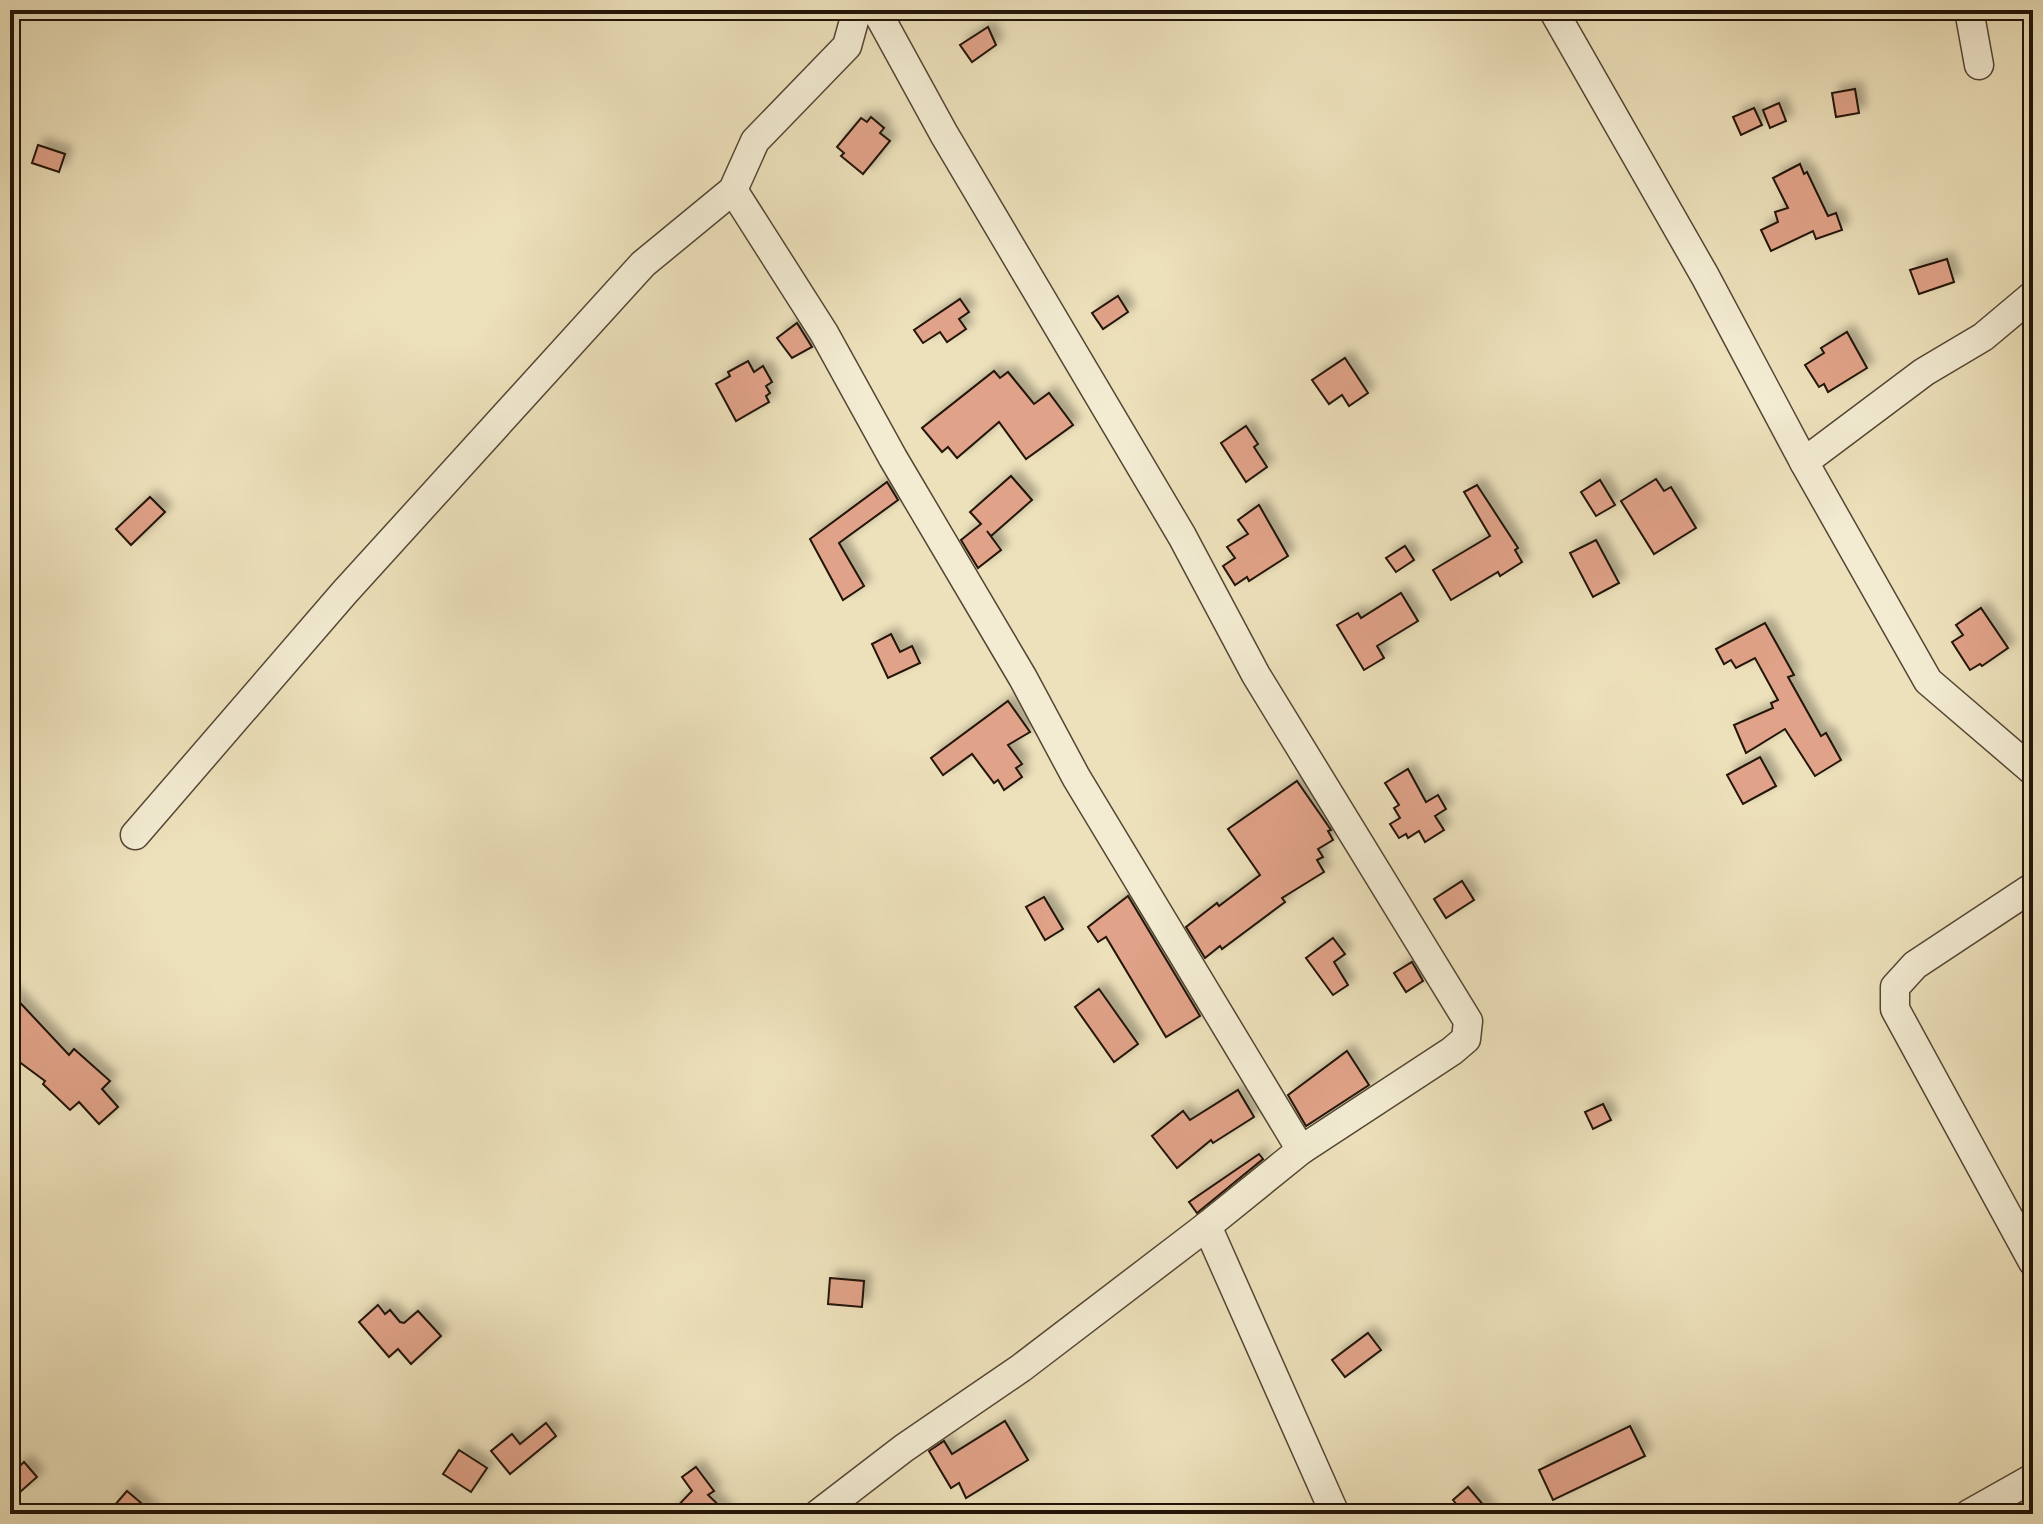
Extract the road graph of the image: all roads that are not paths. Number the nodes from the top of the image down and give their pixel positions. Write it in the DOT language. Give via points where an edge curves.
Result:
graph roads {
  1 [pos="857,10"];
  2 [pos="876,10"];
  3 [pos="1553,10"];
  4 [pos="1969,10"];
  5 [pos="1979,65"];
  6 [pos="733,190"];
  7 [pos="2033,295"];
  8 [pos="1804,462"];
  9 [pos="2033,771"];
  10 [pos="135,835"];
  11 [pos="2033,887"];
  12 [pos="1301,1150"];
  13 [pos="1207,1226"];
  14 [pos="2033,1262"];
  15 [pos="2033,1478"];
  16 [pos="818,1514"];
  17 [pos="1335,1514"];
  18 [pos="1969,1514"];
  1 -- 6 [label="street" via="847,46 755,141"];
  2 -- 12 [label="street" via="1182,536 1256,675 1468,1021 1466,1039 1452,1051"];
  3 -- 8 [label="street"];
  4 -- 5 [label="street"];
  6 -- 10 [label="street" via="643,264 344,593"];
  6 -- 12 [label="street" via="824,333 1076,777"];
  7 -- 8 [label="street" via="1983,337 1924,372"];
  8 -- 9 [label="street" via="1928,681"];
  11 -- 14 [label="street" via="1915,965 1895,987 1895,1009"];
  12 -- 13 [label="street"];
  13 -- 16 [label="street"];
  13 -- 17 [label="street"];
  15 -- 18 [label="street"];
}
